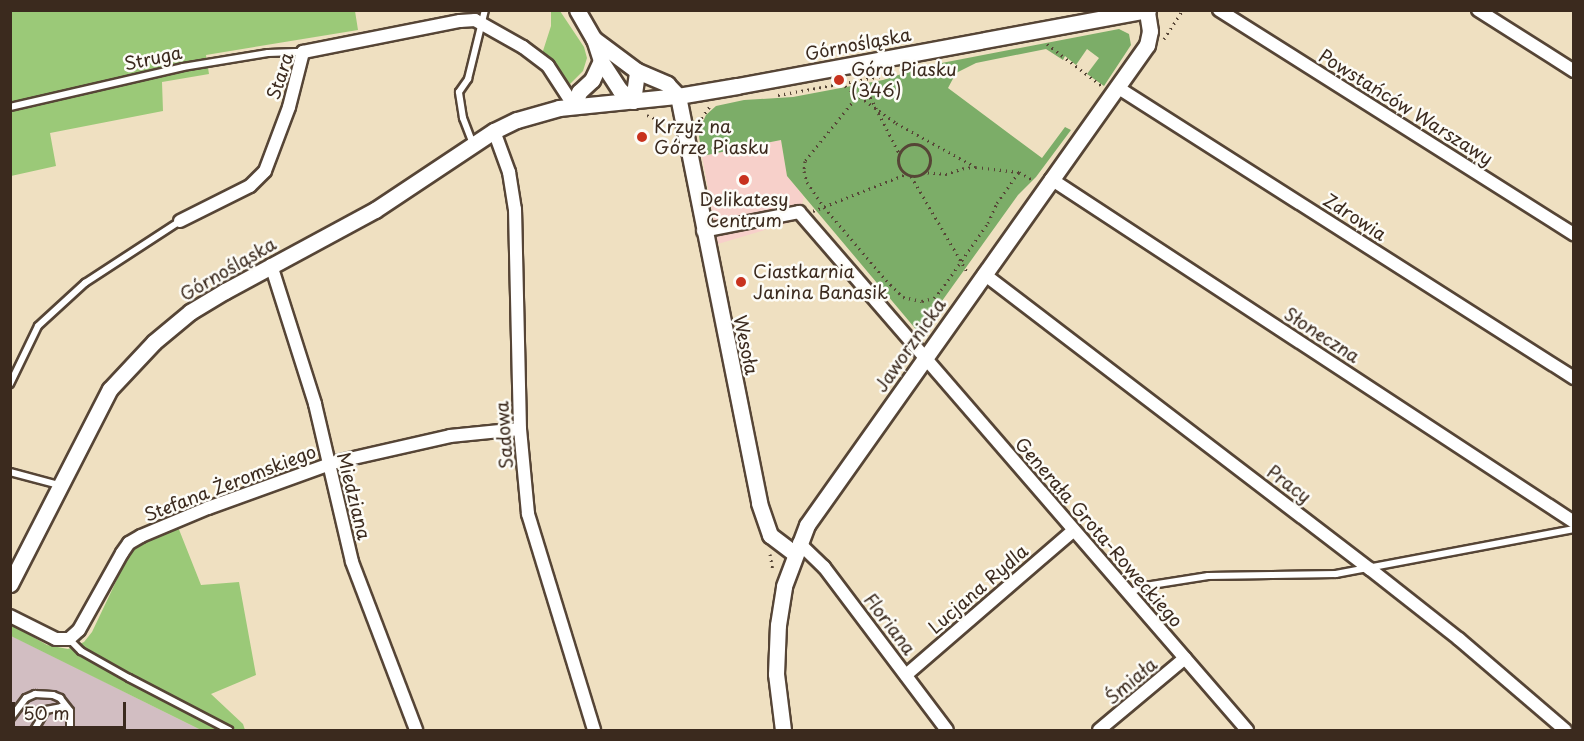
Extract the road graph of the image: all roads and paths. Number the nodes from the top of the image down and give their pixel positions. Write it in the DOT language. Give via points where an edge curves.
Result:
graph roads {
  1 [pos="485,10"];
  2 [pos="577,10"];
  3 [pos="1219,10"];
  4 [pos="1478,10"];
  5 [pos="1148,11"];
  6 [pos="1110,15"];
  7 [pos="481,24"];
  8 [pos="594,39"];
  9 [pos="1041,39"];
  10 [pos="303,52"];
  11 [pos="601,61"];
  12 [pos="637,71"];
  13 [pos="1574,71"];
  14 [pos="862,81"];
  15 [pos="843,85"];
  16 [pos="1111,87"];
  17 [pos="859,94"];
  18 [pos="678,96"];
  19 [pos="633,101"];
  20 [pos="714,104"];
  21 [pos="874,105"];
  22 [pos="10,106"];
  23 [pos="574,106"];
  24 [pos="642,115"];
  25 [pos="669,126"];
  26 [pos="494,131"];
  27 [pos="696,131"];
  28 [pos="473,145"];
  29 [pos="900,153"];
  30 [pos="976,167"];
  31 [pos="923,172"];
  32 [pos="1019,172"];
  33 [pos="906,174"];
  34 [pos="911,176"];
  35 [pos="1045,181"];
  36 [pos="824,207"];
  37 [pos="802,215"];
  38 [pos="180,221"];
  39 [pos="704,231"];
  40 [pos="1574,234"];
  41 [pos="961,261"];
  42 [pos="271,265"];
  43 [pos="977,275"];
  44 [pos="925,357"];
  45 [pos="1574,378"];
  46 [pos="10,384"];
  47 [pos="520,429"];
  48 [pos="328,466"];
  49 [pos="10,472"];
  50 [pos="59,485"];
  51 [pos="1574,522"];
  52 [pos="1574,529"];
  53 [pos="1073,531"];
  54 [pos="797,548"];
  55 [pos="1370,569"];
  56 [pos="10,584"];
  57 [pos="1128,592"];
  58 [pos="10,616"];
  59 [pos="69,639"];
  60 [pos="1185,658"];
  61 [pos="906,675"];
  62 [pos="10,719"];
  63 [pos="72,719"];
  64 [pos="34,730"];
  65 [pos="70,730"];
  66 [pos="229,730"];
  67 [pos="416,730"];
  68 [pos="594,730"];
  69 [pos="783,730"];
  70 [pos="947,730"];
  71 [pos="1099,730"];
  72 [pos="1247,730"];
  73 [pos="1564,730"];
  1 -- 7 [label="lane"];
  2 -- 8 [label="street"];
  3 -- 40 [label="street, Powstańców Warszawy"];
  4 -- 13 [label="street"];
  5 -- 6 [label="street, Górnośląska"];
  5 -- 16 [label="street, Jaworznicka" via="1147,45"];
  6 -- 18 [label="street, Górnośląska"];
  7 -- 10 [label="street, Stara" via="475,20 460,21"];
  7 -- 23 [label="street, Stara" via="548,66"];
  7 -- 28 [label="lane" via="468,79 459,92"];
  8 -- 11 [label="street"];
  8 -- 12 [label="street"];
  9 -- 16 [label="path"];
  10 -- 22 [label="lane, Struga" via="268,53 183,67"];
  10 -- 38 [label="street, Stara" via="289,107 265,171 250,186"];
  11 -- 19 [label="street" via="620,90"];
  11 -- 23 [label="street"];
  12 -- 18 [label="street" via="667,84"];
  12 -- 19 [label="street"];
  14 -- 21 [label="path"];
  15 -- 17 [label="path"];
  16 -- 35 [label="street, Jaworznicka"];
  16 -- 45 [label="street, Zdrowia"];
  17 -- 21 [label="path"];
  17 -- 36 [label="path" via="805,161 807,182"];
  18 -- 19 [label="street, Górnośląska"];
  18 -- 39 [label="street, Wesoła"];
  19 -- 23 [label="street, Górnośląska"];
  20 -- 27 [label="path" via="700,118"];
  21 -- 29 [label="path"];
  21 -- 30 [label="path" via="896,123"];
  23 -- 26 [label="street, Górnośląska" via="517,120"];
  24 -- 25 [label="path" via="660,119"];
  26 -- 28 [label="street, Górnośląska"];
  26 -- 47 [label="street, Sadowa" via="509,172 515,209"];
  28 -- 42 [label="street, Górnośląska" via="375,210"];
  29 -- 31 [label="path" via="907,146 922,147 929,160"];
  29 -- 33 [label="path" via="899,168"];
  30 -- 31 [label="path" via="947,174"];
  30 -- 32 [label="path"];
  31 -- 34 [label="path"];
  32 -- 35 [label="path"];
  32 -- 41 [label="path"];
  33 -- 34 [label="path"];
  33 -- 36 [label="path"];
  34 -- 41 [label="path"];
  35 -- 43 [label="street, Jaworznicka"];
  35 -- 51 [label="street, Słoneczna"];
  36 -- 37 [label="path"];
  36 -- 41 [label="path" via="903,297 922,301 934,298"];
  37 -- 39 [label="street" via="799,212"];
  37 -- 44 [label="street, Generała Grota-Roweckiego"];
  38 -- 46 [label="lane" via="85,283 38,326"];
  39 -- 54 [label="street, Wesoła" via="759,503 770,535"];
  41 -- 43 [label="path"];
  42 -- 48 [label="street, Miedziana" via="315,404"];
  42 -- 50 [label="street, Górnośląska" via="190,312 128,368 110,388"];
  43 -- 44 [label="street, Jaworznicka"];
  43 -- 55 [label="street, Pracy"];
  44 -- 53 [label="street, Generała Grota-Roweckiego"];
  44 -- 54 [label="street, Jaworznicka" via="814,513"];
  47 -- 48 [label="street, Stefana Żeromskiego" via="450,436 388,448"];
  47 -- 68 [label="street, Sadowa" via="528,514"];
  48 -- 59 [label="street, Stefana Żeromskiego" via="208,508 129,543"];
  48 -- 67 [label="street, Miedziana" via="352,562"];
  49 -- 50 [label="lane"];
  50 -- 56 [label="street, Górnośląska"];
  52 -- 55 [label="lane"];
  53 -- 57 [label="street, Generała Grota-Roweckiego"];
  53 -- 61 [label="street, Lucjana Rydla"];
  54 -- 61 [label="street, Floriana" via="824,567"];
  54 -- 69 [label="street, Jaworznicka" via="784,586 777,634 776,674"];
  55 -- 57 [label="lane" via="1336,574 1208,576"];
  55 -- 73 [label="street, Pracy"];
  57 -- 60 [label="street, Generała Grota-Roweckiego"];
  58 -- 59 [label="street" via="56,639"];
  59 -- 66 [label="lane" via="81,651"];
  60 -- 71 [label="street, Śmiała"];
  60 -- 72 [label="street, Generała Grota-Roweckiego"];
  61 -- 70 [label="street, Floriana"];
  62 -- 63 [label="lane" via="26,698 44,693 60,698"];
  63 -- 64 [label="lane" via="61,707 53,707 41,716"];
  63 -- 65 [label="lane"];
}
